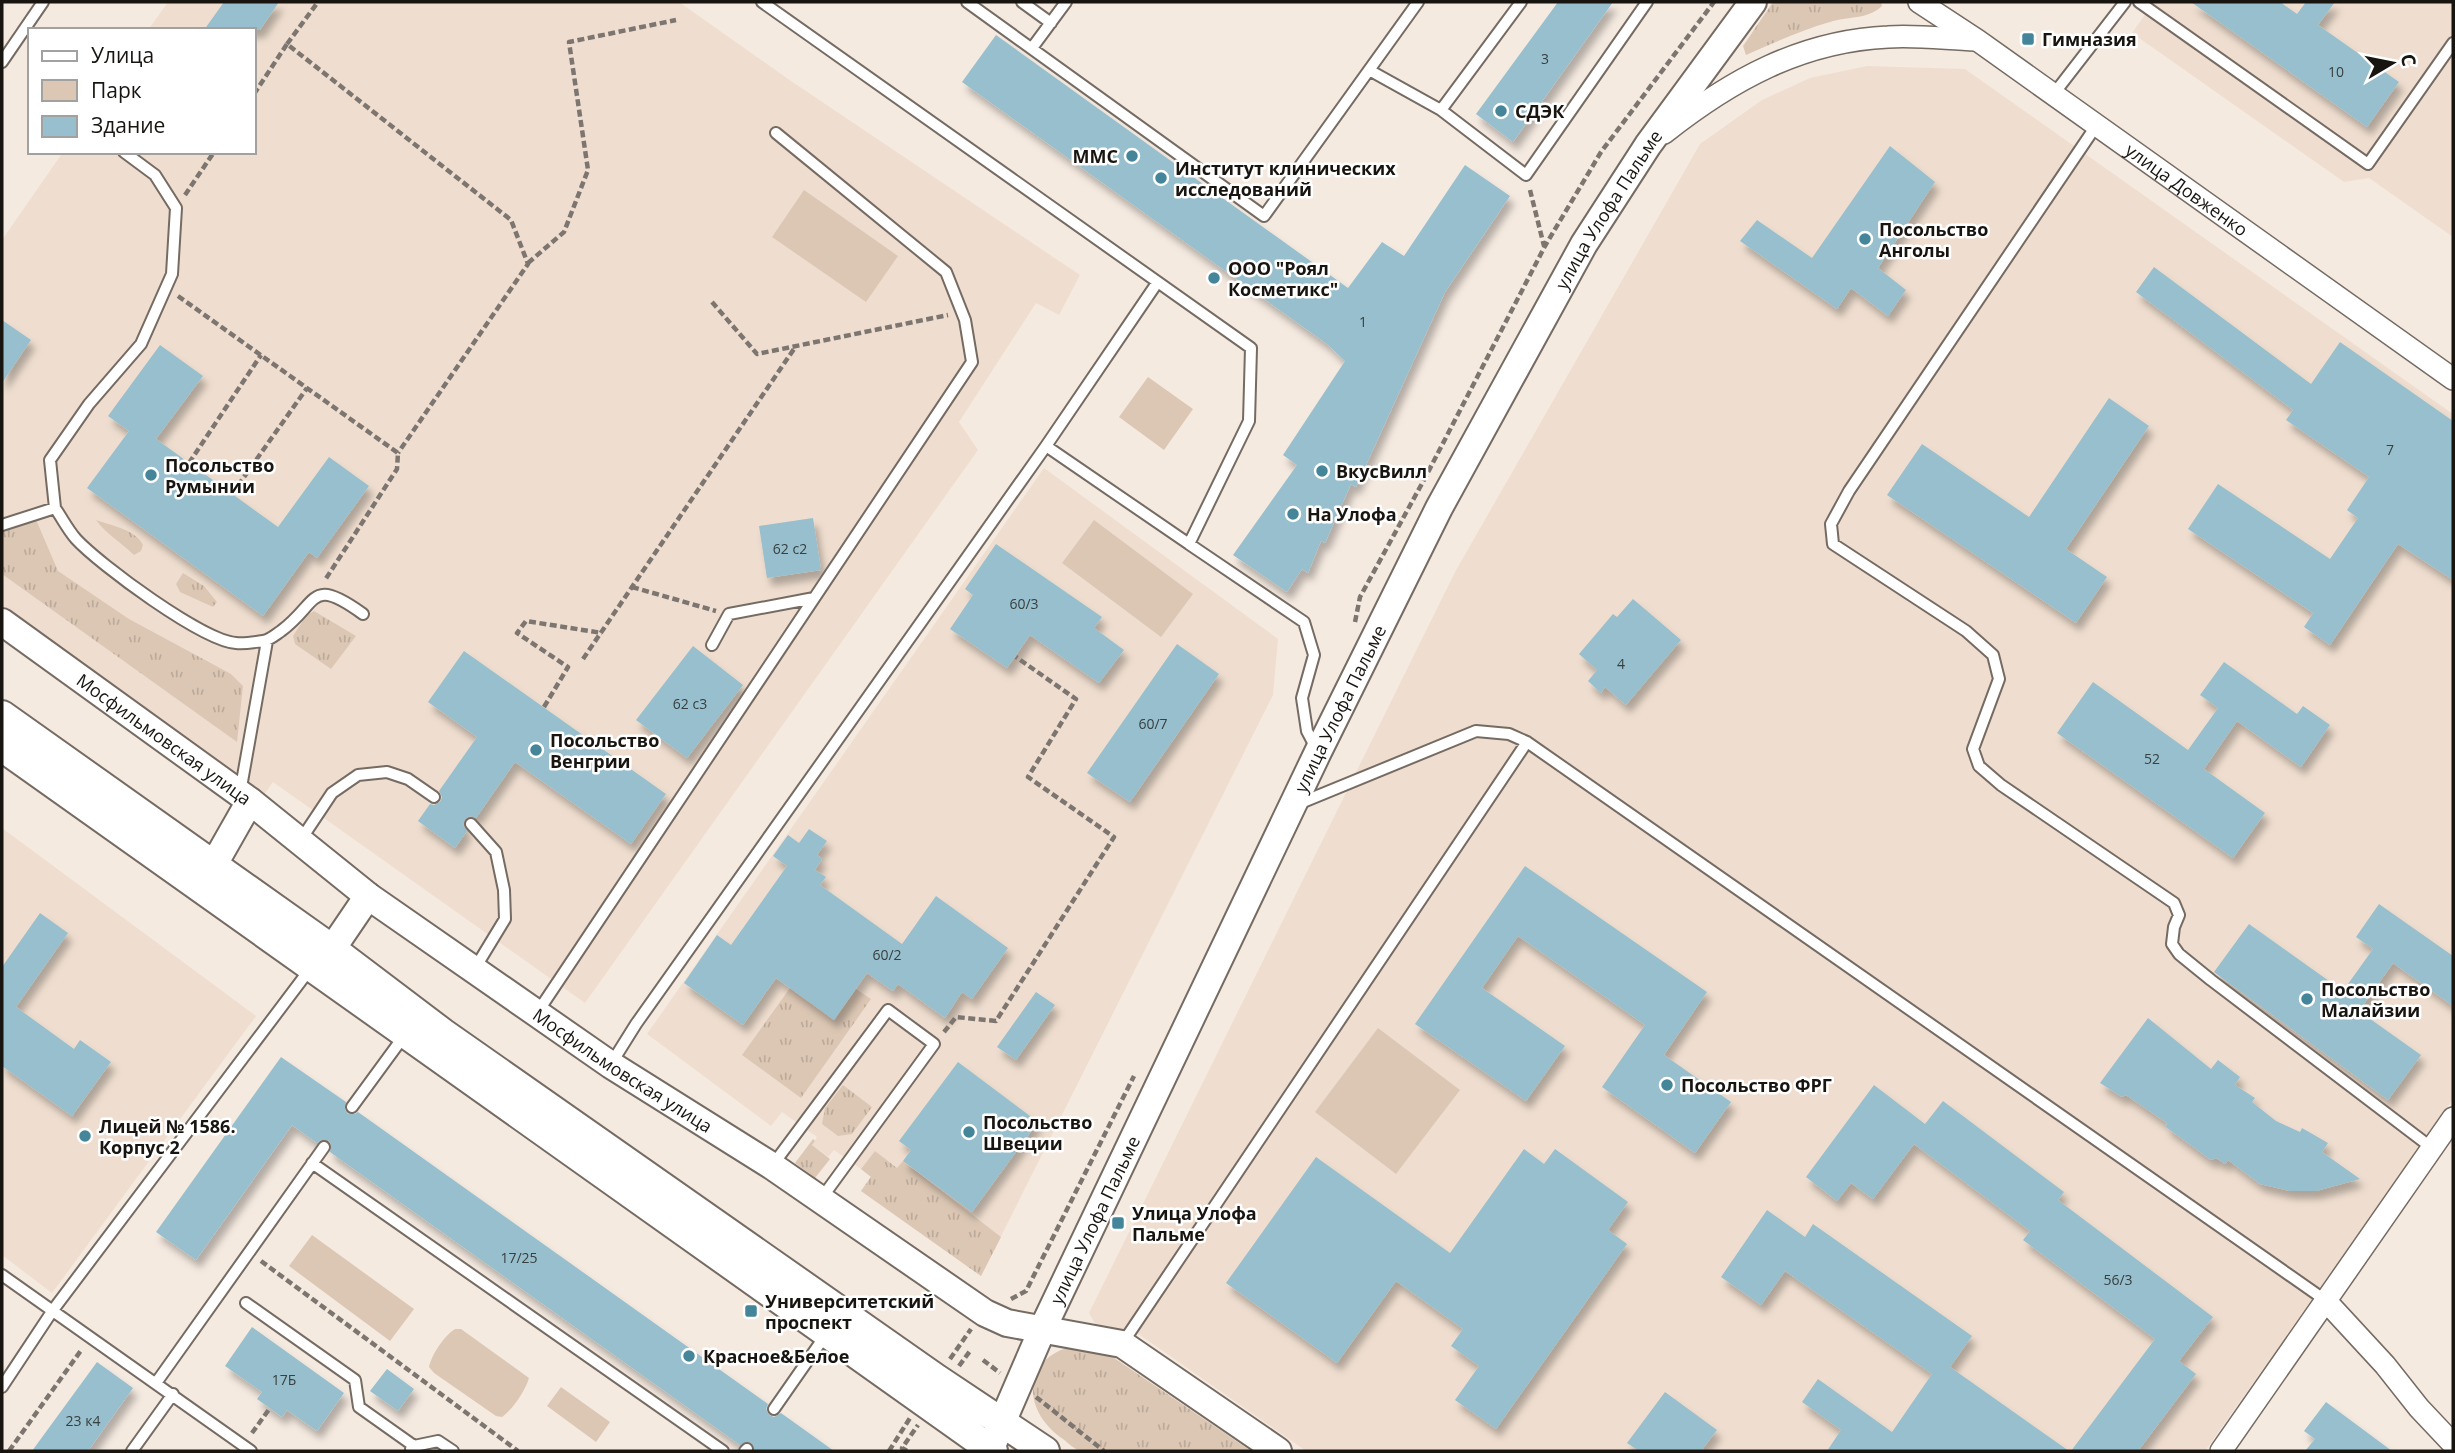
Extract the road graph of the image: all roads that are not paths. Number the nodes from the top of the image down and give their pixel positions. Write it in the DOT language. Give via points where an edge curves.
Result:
graph roads {
  1 [pos="43,2"];
  2 [pos="762,2"];
  3 [pos="967,2"];
  4 [pos="1022,2"];
  5 [pos="1066,2"];
  6 [pos="1418,2"];
  7 [pos="1521,2"];
  8 [pos="1647,2"];
  9 [pos="1753,2"];
  10 [pos="1919,2"];
  11 [pos="2125,2"];
  12 [pos="2140,2"];
  13 [pos="1051,23"];
  14 [pos="29,28"];
  15 [pos="27,32"];
  16 [pos="1977,40"];
  17 [pos="2453,43"];
  18 [pos="1032,48"];
  19 [pos="2,62"];
  20 [pos="1368,70"];
  21 [pos="2053,95"];
  22 [pos="1441,110"];
  23 [pos="2096,127"];
  24 [pos="776,133"];
  25 [pos="1648,145"];
  26 [pos="127,154"];
  27 [pos="1157,283"];
  28 [pos="2453,379"];
  29 [pos="1046,446"];
  30 [pos="55,508"];
  31 [pos="2,525"];
  32 [pos="1189,544"];
  33 [pos="814,598"];
  34 [pos="363,614"];
  35 [pos="2,622"];
  36 [pos="267,641"];
  37 [pos="712,645"];
  38 [pos="2,715"];
  39 [pos="1527,742"];
  40 [pos="2,747"];
  41 [pos="1318,752"];
  42 [pos="245,797"];
  43 [pos="434,797"];
  44 [pos="1294,806"];
  45 [pos="471,824"];
  46 [pos="300,841"];
  47 [pos="213,866"];
  48 [pos="368,896"];
  49 [pos="322,958"];
  50 [pos="474,970"];
  51 [pos="537,1013"];
  52 [pos="405,1034"];
  53 [pos="611,1065"];
  54 [pos="352,1107"];
  55 [pos="2453,1118"];
  56 [pos="324,1147"];
  57 [pos="2432,1147"];
  58 [pos="312,1163"];
  59 [pos="772,1166"];
  60 [pos="821,1199"];
  61 [pos="2,1275"];
  62 [pos="2325,1300"];
  63 [pos="246,1303"];
  64 [pos="53,1310"];
  65 [pos="1042,1330"];
  66 [pos="827,1333"];
  67 [pos="1122,1344"];
  68 [pos="156,1383"];
  69 [pos="2,1387"];
  70 [pos="173,1394"];
  71 [pos="775,1409"];
  72 [pos="1002,1422"];
  73 [pos="2453,1444"];
  74 [pos="412,1448"];
  75 [pos="132,1451"];
  76 [pos="251,1451"];
  77 [pos="453,1451"];
  78 [pos="723,1451"];
  79 [pos="991,1451"];
  80 [pos="1045,1451"];
  81 [pos="1278,1451"];
  82 [pos="2221,1451"];
  1 -- 14 [label="lane"];
  2 -- 27 [label="lane"];
  3 -- 18 [label="lane"];
  4 -- 13 [label="lane"];
  5 -- 13 [label="lane"];
  6 -- 20 [label="lane"];
  7 -- 22 [label="lane"];
  8 -- 22 [label="lane" via="1526,175"];
  9 -- 25 [label="street, улица Улофа Пальме"];
  10 -- 16 [label="street, улица Довженко"];
  11 -- 21 [label="lane"];
  12 -- 17 [label="lane" via="2368,164"];
  13 -- 18 [label="lane"];
  15 -- 19 [label="lane"];
  16 -- 21 [label="street, улица Довженко"];
  16 -- 25 [label="street" via="1890,36 1844,41 1793,56 1740,79"];
  18 -- 20 [label="lane" via="1264,216"];
  20 -- 22 [label="lane"];
  21 -- 23 [label="street, улица Довженко"];
  23 -- 28 [label="street, улица Довженко"];
  23 -- 57 [label="lane" via="1849,491 1831,524 1833,544 1966,631 1993,655 1999,680 1973,748 1979,766 2174,903 2179,915 2172,944 2179,954"];
  24 -- 33 [label="lane" via="946,272 962,312 972,362"];
  25 -- 41 [label="street, улица Улофа Пальме" via="1584,244 1438,508"];
  26 -- 30 [label="lane" via="155,175 176,208 172,274 141,344 89,404 50,460"];
  27 -- 29 [label="lane"];
  27 -- 32 [label="lane" via="1251,348 1249,421"];
  29 -- 32 [label="lane"];
  29 -- 53 [label="lane"];
  30 -- 31 [label="lane"];
  30 -- 36 [label="lane" via="76,539 121,579 197,627 234,643"];
  32 -- 41 [label="lane" via="1304,622 1314,655 1302,698 1307,731"];
  33 -- 37 [label="lane" via="729,614"];
  33 -- 51 [label="lane"];
  34 -- 36 [label="lane" via="344,600 326,594 313,597 288,626"];
  35 -- 42 [label="street, Мосфильмовская улица"];
  36 -- 42 [label="lane"];
  38 -- 47 [label="main road"];
  39 -- 44 [label="lane" via="1509,734 1476,731"];
  39 -- 62 [label="lane"];
  39 -- 67 [label="lane"];
  40 -- 49 [label="main road"];
  41 -- 44 [label="street, улица Улофа Пальме"];
  42 -- 46 [label="street, Мосфильмовская улица"];
  42 -- 47 [label="street"];
  43 -- 46 [label="lane" via="408,779 387,772 358,775 332,793"];
  44 -- 65 [label="street, улица Улофа Пальме"];
  45 -- 50 [label="lane" via="496,852 505,919"];
  46 -- 48 [label="street, Мосфильмовская улица"];
  47 -- 49 [label="main road"];
  48 -- 49 [label="street"];
  48 -- 50 [label="street, Мосфильмовская улица"];
  49 -- 52 [label="main road"];
  49 -- 64 [label="lane"];
  49 -- 72 [label="main road" via="443,1033"];
  50 -- 51 [label="street, Мосфильмовская улица"];
  51 -- 53 [label="street, Мосфильмовская улица"];
  52 -- 54 [label="lane"];
  52 -- 66 [label="main road"];
  53 -- 59 [label="street, Мосфильмовская улица"];
  55 -- 57 [label="street"];
  56 -- 58 [label="lane"];
  57 -- 62 [label="street"];
  58 -- 68 [label="lane"];
  58 -- 78 [label="lane"];
  59 -- 60 [label="street, Мосфильмовская улица"];
  59 -- 60 [label="lane" via="888,1010 934,1044"];
  60 -- 65 [label="street, Мосфильмовская улица" via="985,1312 1007,1323"];
  61 -- 64 [label="lane"];
  62 -- 73 [label="street"];
  62 -- 82 [label="street"];
  63 -- 74 [label="lane" via="355,1380 359,1406"];
  64 -- 68 [label="lane"];
  64 -- 69 [label="lane"];
  65 -- 67 [label="street, Мосфильмовская улица"];
  65 -- 72 [label="street, улица Улофа Пальме"];
  66 -- 71 [label="lane"];
  66 -- 79 [label="main road"];
  67 -- 81 [label="street, Мосфильмовская улица"];
  68 -- 70 [label="lane"];
  70 -- 75 [label="lane"];
  70 -- 76 [label="lane"];
  72 -- 79 [label="street, улица Улофа Пальме"];
  72 -- 80 [label="main road"];
  74 -- 77 [label="lane" via="438,1441"];
}
